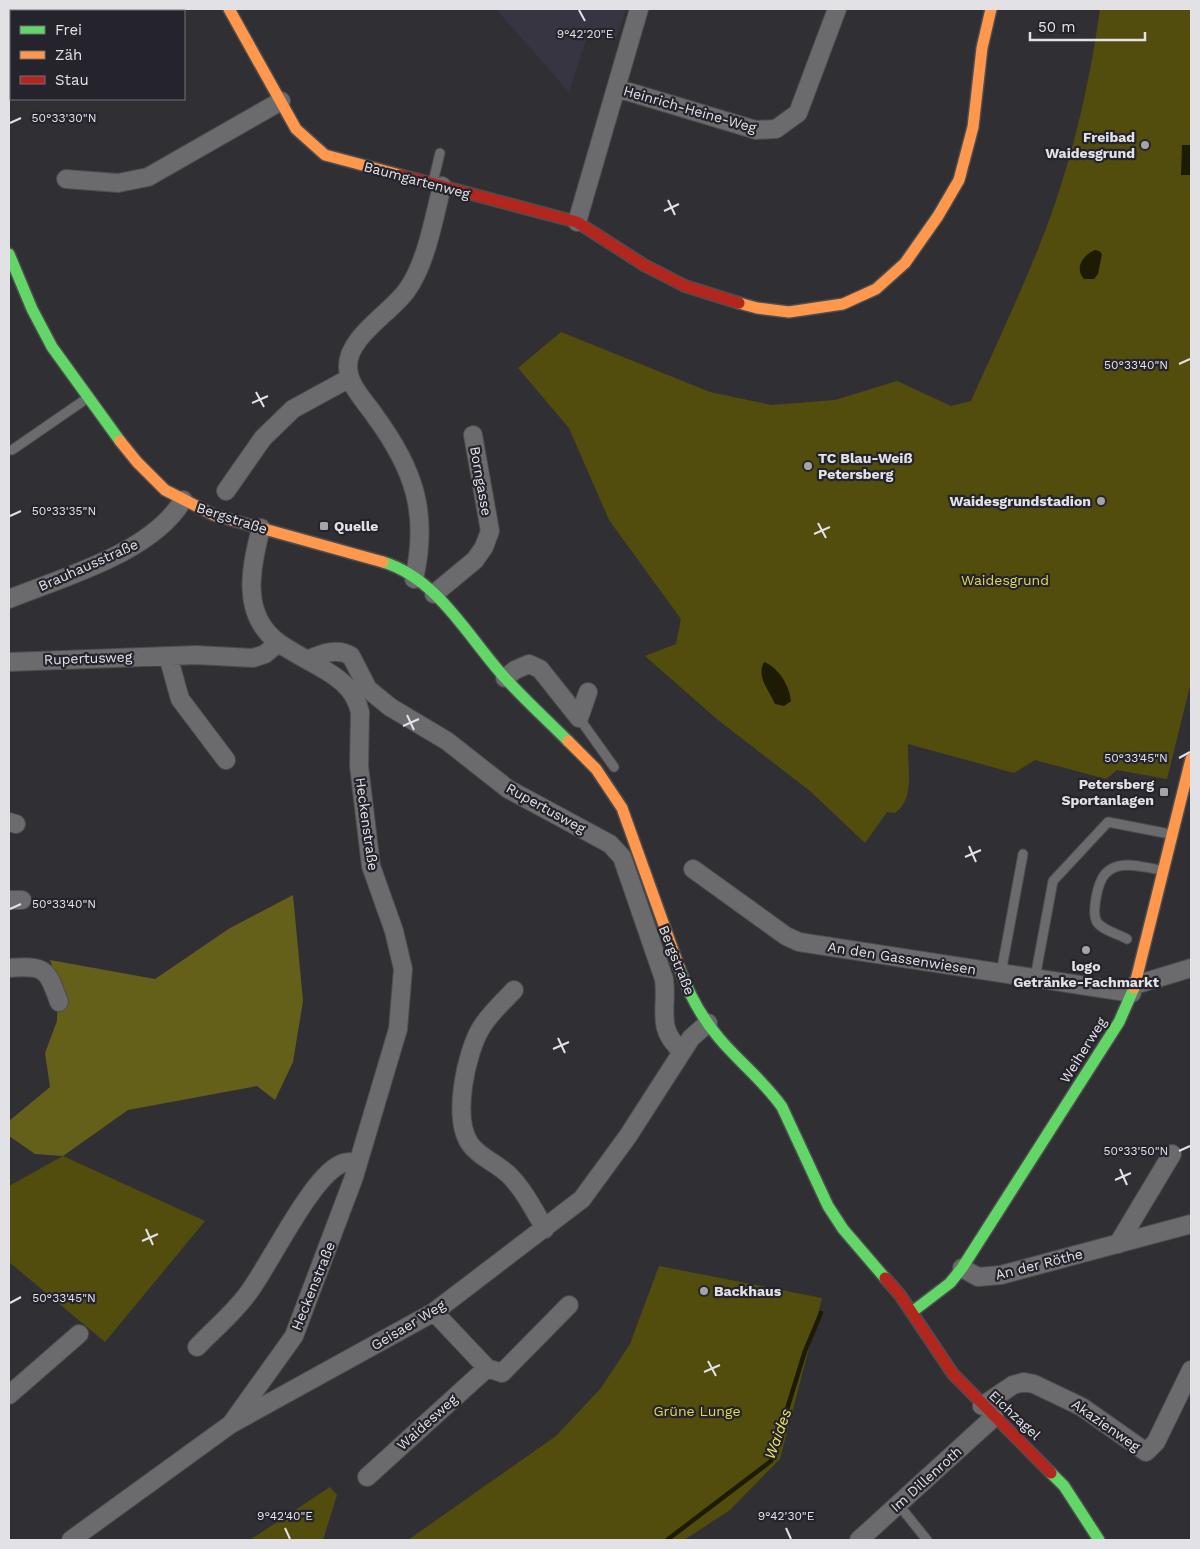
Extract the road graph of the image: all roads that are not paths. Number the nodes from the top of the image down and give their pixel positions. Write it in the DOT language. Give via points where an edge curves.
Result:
graph roads {
  1 [pos="229,9"];
  2 [pos="639,9"];
  3 [pos="837,9"];
  4 [pos="992,9"];
  5 [pos="616,88"];
  6 [pos="281,101"];
  7 [pos="440,153"];
  8 [pos="66,179"];
  9 [pos="437,185"];
  10 [pos="577,222"];
  11 [pos="9,254"];
  12 [pos="348,378"];
  13 [pos="88,397"];
  14 [pos="473,435"];
  15 [pos="12,450"];
  16 [pos="226,491"];
  17 [pos="183,500"];
  18 [pos="261,528"];
  19 [pos="414,579"];
  20 [pos="434,594"];
  21 [pos="9,599"];
  22 [pos="278,643"];
  23 [pos="168,656"];
  24 [pos="307,660"];
  25 [pos="9,662"];
  26 [pos="505,678"];
  27 [pos="588,692"];
  28 [pos="579,718"];
  29 [pos="1191,759"];
  30 [pos="226,760"];
  31 [pos="614,767"];
  32 [pos="1172,834"];
  33 [pos="1023,854"];
  34 [pos="693,869"];
  35 [pos="1164,871"];
  36 [pos="1127,939"];
  37 [pos="9,968"];
  38 [pos="1191,968"];
  39 [pos="1000,973"];
  40 [pos="1035,978"];
  41 [pos="1134,989"];
  42 [pos="514,990"];
  43 [pos="59,1002"];
  44 [pos="708,1023"];
  45 [pos="682,1051"];
  46 [pos="1172,1154"];
  47 [pos="358,1163"];
  48 [pos="1191,1224"];
  49 [pos="545,1228"];
  50 [pos="1118,1244"];
  51 [pos="962,1268"];
  52 [pos="569,1305"];
  53 [pos="434,1312"];
  54 [pos="912,1312"];
  55 [pos="79,1334"];
  56 [pos="197,1347"];
  57 [pos="487,1368"];
  58 [pos="1191,1370"];
  59 [pos="9,1395"];
  60 [pos="988,1411"];
  61 [pos="231,1424"];
  62 [pos="367,1477"];
  63 [pos="898,1504"];
  64 [pos="70,1540"];
  65 [pos="859,1540"];
  66 [pos="927,1540"];
  67 [pos="1099,1540"];
  1 -- 6 [label="main road, Baumgartenweg"];
  2 -- 5 [label="street"];
  3 -- 5 [label="street, Heinrich-Heine-Weg" via="798,113 776,129 756,130"];
  4 -- 10 [label="main road, Baumgartenweg" via="982,48 973,127 959,180 905,263 861,297 808,311 757,308 684,286 644,265"];
  5 -- 10 [label="street"];
  6 -- 8 [label="street" via="148,177 118,183"];
  6 -- 9 [label="main road, Baumgartenweg" via="296,129 325,155"];
  7 -- 9 [label="lane"];
  9 -- 10 [label="main road, Baumgartenweg"];
  9 -- 12 [label="street" via="416,272 407,290 362,336 353,350"];
  11 -- 13 [label="main road, Bergstraße" via="38,323"];
  12 -- 16 [label="street" via="293,410 263,438"];
  12 -- 19 [label="street" via="396,444 407,468 416,497 421,538"];
  13 -- 15 [label="lane"];
  13 -- 17 [label="main road, Bergstraße" via="137,462 165,490"];
  14 -- 20 [label="street, Borngasse" via="490,531 475,560"];
  17 -- 18 [label="main road, Bergstraße" via="214,515"];
  17 -- 21 [label="street, Brauhausstraße" via="159,528 131,548"];
  18 -- 19 [label="main road, Bergstraße" via="388,564"];
  18 -- 22 [label="street, Heckenstraße" via="253,557 252,602 264,629"];
  19 -- 20 [label="main road, Bergstraße"];
  20 -- 26 [label="main road, Bergstraße" via="468,629"];
  22 -- 23 [label="street, Rupertusweg" via="260,657 253,658"];
  22 -- 24 [label="street, Heckenstraße"];
  23 -- 25 [label="street, Rupertusweg"];
  23 -- 30 [label="street" via="180,700"];
  24 -- 45 [label="street, Rupertusweg" via="328,652 352,656 368,689 390,707 447,741 508,788 617,850 664,979 666,1031"];
  24 -- 47 [label="street, Heckenstraße" via="345,684 358,704 359,766 371,866 394,931 403,969 398,1029"];
  26 -- 28 [label="street" via="529,664 540,668"];
  26 -- 44 [label="main road, Bergstraße" via="576,748 612,791 630,827 681,974"];
  27 -- 28 [label="street"];
  28 -- 31 [label="lane"];
  29 -- 32 [label="main road, Weiherweg"];
  32 -- 35 [label="main road, Weiherweg"];
  32 -- 40 [label="lane" via="1108,822 1053,881"];
  33 -- 39 [label="lane"];
  34 -- 39 [label="street, An den Gassenwiesen" via="786,936 800,942"];
  35 -- 36 [label="lane" via="1118,866 1106,873 1102,880 1095,908 1096,921"];
  35 -- 41 [label="main road, Weiherweg"];
  37 -- 43 [label="street" via="38,967 49,975"];
  38 -- 41 [label="street"];
  39 -- 40 [label="street, An den Gassenwiesen"];
  40 -- 41 [label="street, An den Gassenwiesen"];
  41 -- 51 [label="main road, Weiherweg" via="1119,1022"];
  42 -- 49 [label="street" via="490,1016 471,1048 463,1092 464,1132 475,1150 503,1170 518,1186"];
  44 -- 45 [label="street, Geisaer Weg"];
  44 -- 54 [label="main road, Bergstraße" via="772,1093 793,1128 828,1206 843,1229"];
  45 -- 49 [label="street, Geisaer Weg" via="628,1136 582,1199"];
  46 -- 50 [label="street"];
  47 -- 56 [label="street" via="339,1164 326,1174 249,1293"];
  47 -- 61 [label="street, Heckenstraße" via="294,1336"];
  48 -- 50 [label="street, An der Röthe"];
  49 -- 53 [label="street, Geisaer Weg"];
  50 -- 51 [label="street, An der Röthe" via="995,1276 978,1277"];
  51 -- 54 [label="main road, Weiherweg" via="950,1284"];
  52 -- 57 [label="street" via="502,1372"];
  53 -- 57 [label="street"];
  53 -- 61 [label="street, Geisaer Weg"];
  54 -- 60 [label="main road, Eichzagel" via="953,1374"];
  55 -- 59 [label="street"];
  57 -- 62 [label="street, Waidesweg"];
  58 -- 60 [label="street, Akazienweg" via="1156,1442 1146,1452 1082,1407 1034,1384 1012,1385"];
  60 -- 63 [label="street, Im Dillenroth"];
  60 -- 67 [label="main road, Eichzagel" via="1064,1486"];
  61 -- 64 [label="street, Geisaer Weg"];
  63 -- 65 [label="street, Im Dillenroth"];
  63 -- 66 [label="lane"];
}
